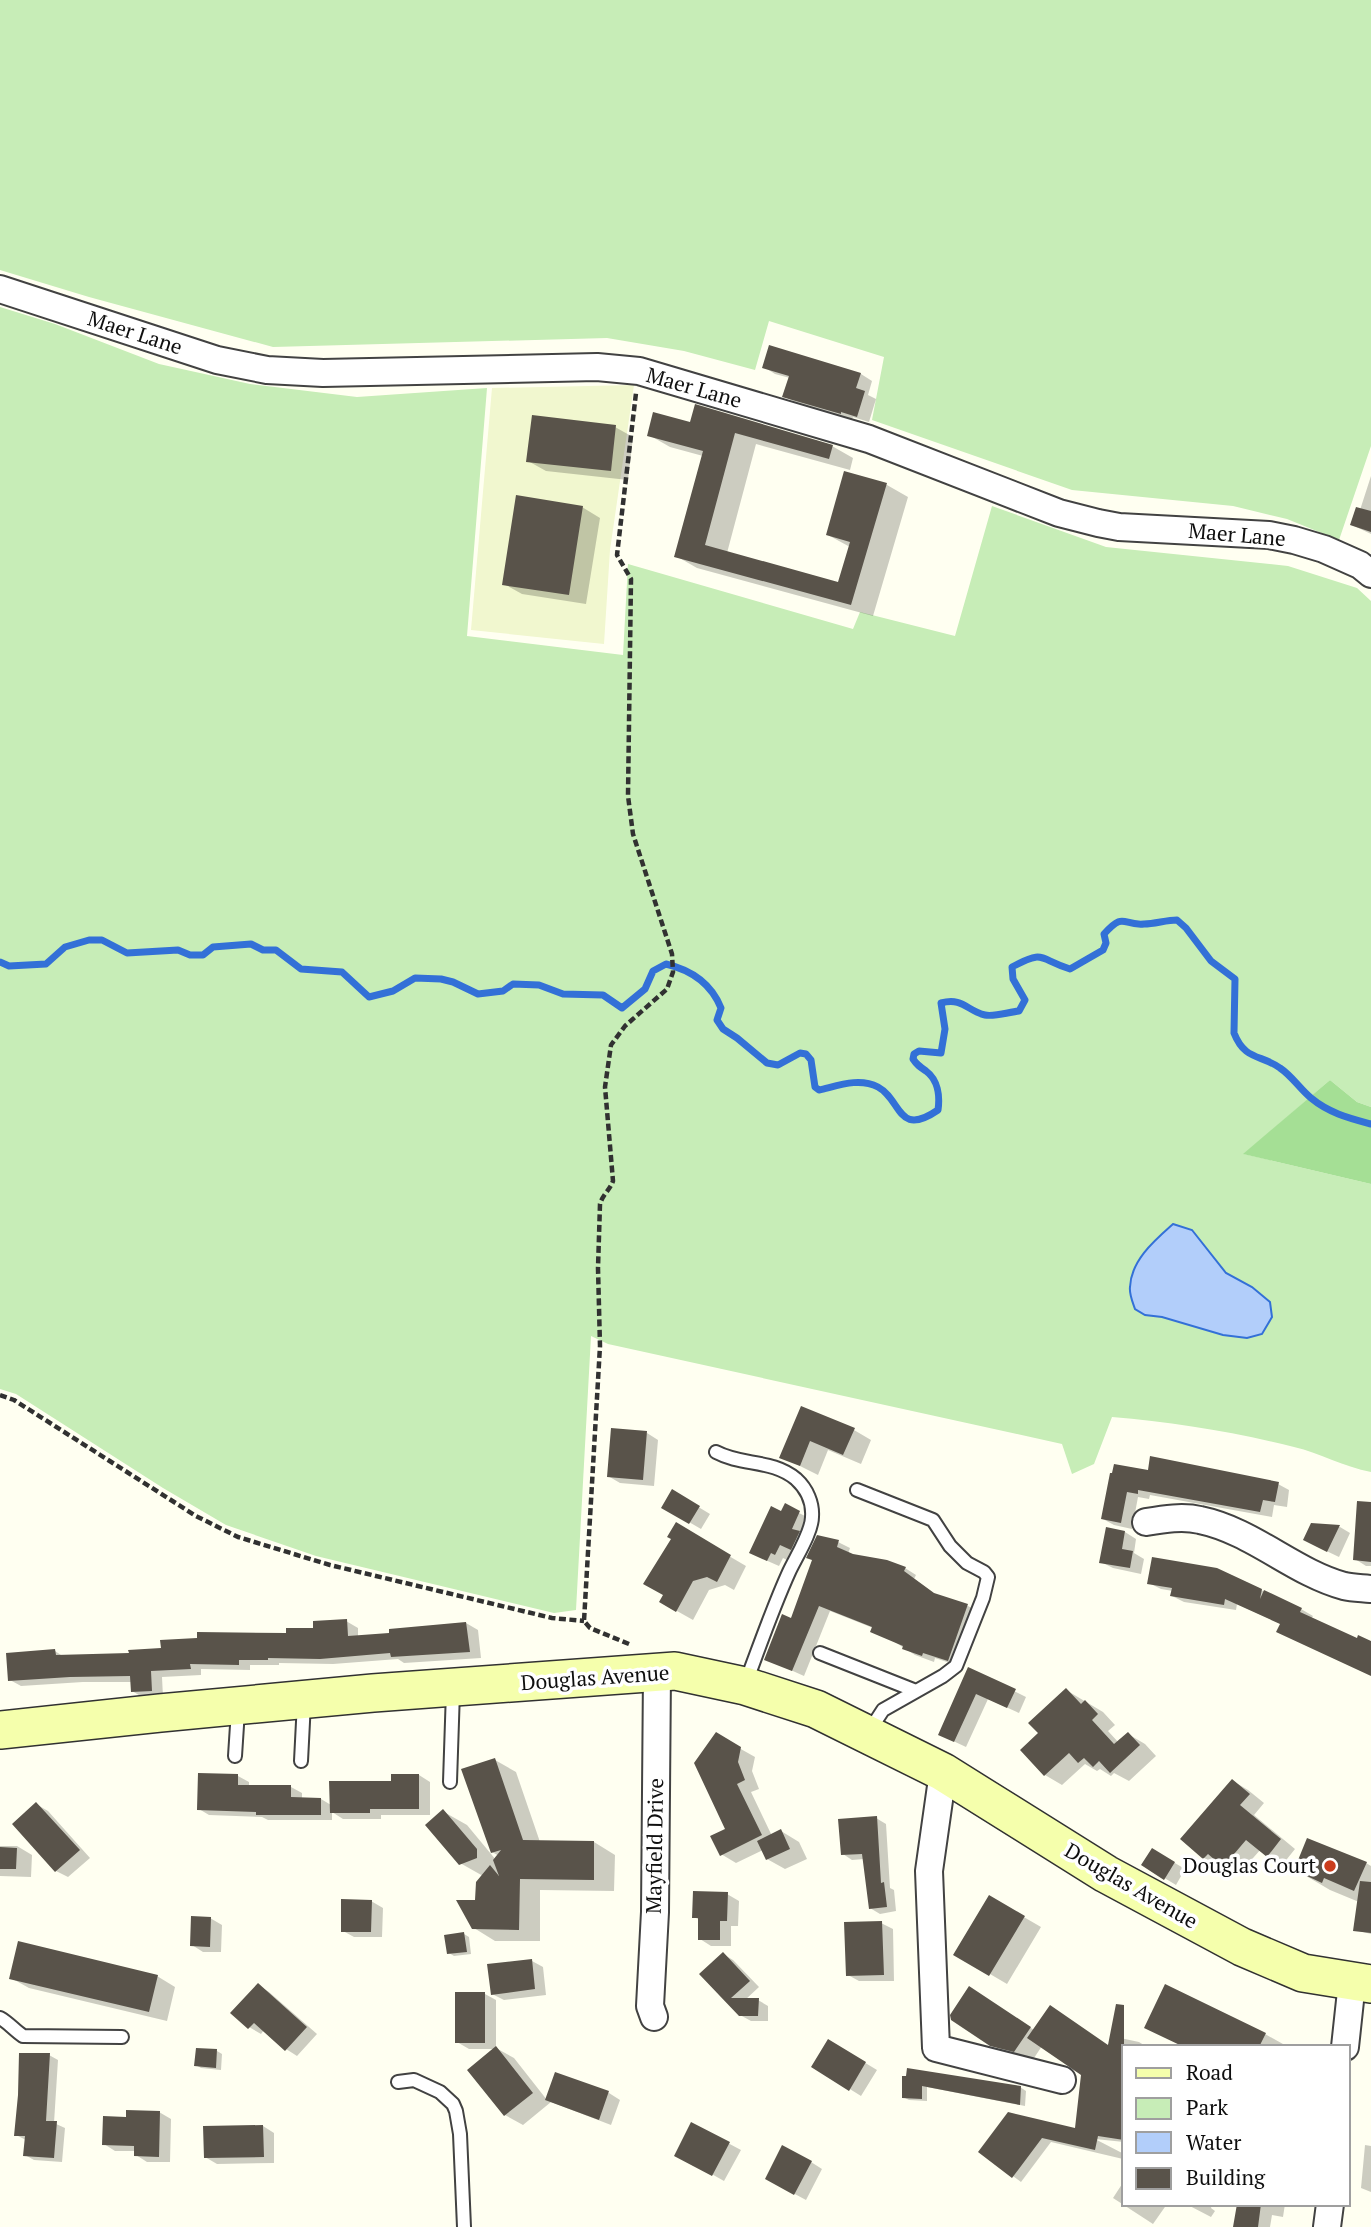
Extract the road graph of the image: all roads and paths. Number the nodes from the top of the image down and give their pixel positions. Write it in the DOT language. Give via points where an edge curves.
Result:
graph roads {
  1 [pos="0,289"];
  2 [pos="639,371"];
  3 [pos="1371,574"];
  4 [pos="0,1395"];
  5 [pos="716,1452"];
  6 [pos="857,1490"];
  7 [pos="1146,1522"];
  8 [pos="1371,1589"];
  9 [pos="584,1621"];
  10 [pos="630,1644"];
  11 [pos="820,1653"];
  12 [pos="657,1673"];
  13 [pos="745,1686"];
  14 [pos="453,1687"];
  15 [pos="916,1691"];
  16 [pos="304,1700"];
  17 [pos="238,1705"];
  18 [pos="0,1730"];
  19 [pos="868,1733"];
  20 [pos="235,1756"];
  21 [pos="301,1761"];
  22 [pos="943,1772"];
  23 [pos="450,1782"];
  24 [pos="1362,1983"];
  25 [pos="654,2017"];
  26 [pos="0,2018"];
  27 [pos="122,2037"];
  28 [pos="1346,2045"];
  29 [pos="1062,2080"];
  30 [pos="398,2082"];
  31 [pos="1331,2206"];
  32 [pos="464,2227"];
  33 [pos="1327,2227"];
  1 -- 2 [label="street, Maer Lane" via="217,360 267,370 323,373 597,367"];
  2 -- 3 [label="street, Maer Lane" via="869,439 1059,513 1119,527 1269,535 1324,549"];
  2 -- 9 [label="path" via="617,555 631,579 628,796 633,834 672,954 673,972 667,989 625,1026 611,1045 605,1087 613,1181 600,1204 600,1346"];
  4 -- 9 [label="path" via="238,1537 330,1565 552,1618"];
  5 -- 13 [label="lane" via="768,1465 796,1479 812,1506 813,1521"];
  6 -- 15 [label="lane" via="933,1520 950,1546 988,1577 956,1665"];
  7 -- 8 [label="street" via="1200,1520 1268,1548 1322,1578 1346,1587"];
  9 -- 10 [label="path" via="590,1628"];
  11 -- 15 [label="lane"];
  12 -- 13 [label="street, Douglas Avenue" via="675,1671"];
  12 -- 14 [label="street, Douglas Avenue"];
  12 -- 25 [label="street, Mayfield Drive" via="650,2006"];
  13 -- 19 [label="street, Douglas Avenue" via="816,1709"];
  14 -- 16 [label="street, Douglas Avenue"];
  14 -- 23 [label="lane"];
  15 -- 19 [label="lane" via="883,1710"];
  16 -- 17 [label="street, Douglas Avenue"];
  16 -- 21 [label="lane"];
  17 -- 18 [label="street, Douglas Avenue"];
  17 -- 20 [label="lane"];
  19 -- 22 [label="street, Douglas Avenue"];
  22 -- 24 [label="street, Douglas Avenue" via="1106,1874 1210,1931 1303,1973"];
  22 -- 29 [label="street" via="929,1871 936,2048"];
  24 -- 28 [label="street"];
  26 -- 27 [label="lane" via="23,2036"];
  30 -- 32 [label="lane" via="415,2080 447,2098 456,2111"];
  31 -- 33 [label="street"];
}
